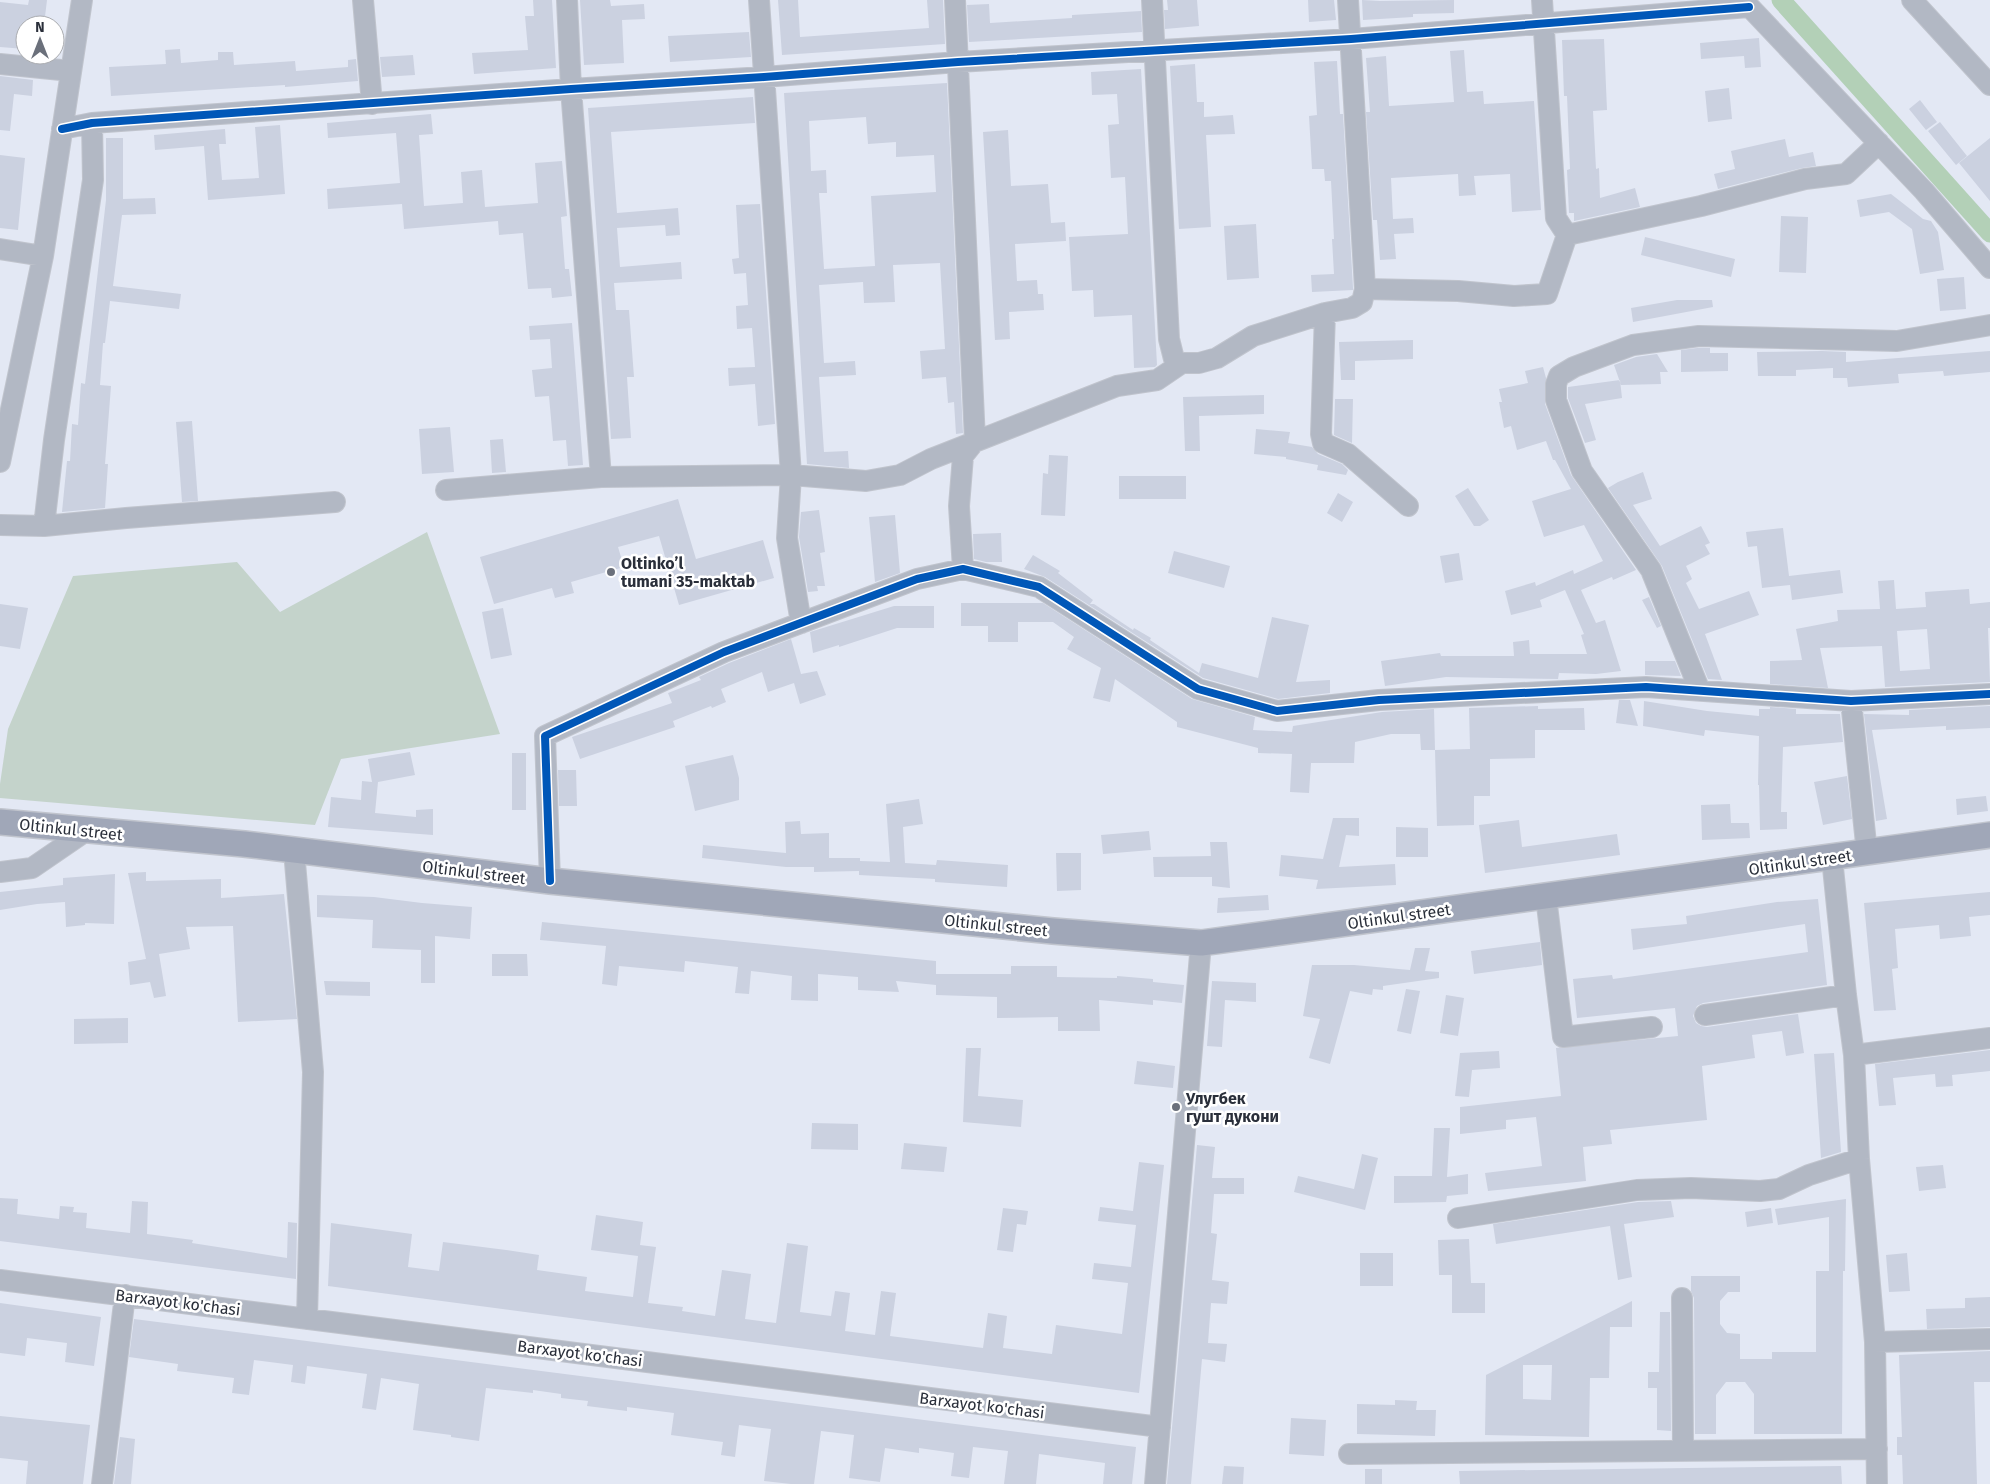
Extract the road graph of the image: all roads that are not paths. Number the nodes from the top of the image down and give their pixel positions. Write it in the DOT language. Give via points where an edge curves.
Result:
graph roads {
  1 [pos="82,0"];
  2 [pos="363,0"];
  3 [pos="567,0"];
  4 [pos="759,0"];
  5 [pos="955,0"];
  6 [pos="1152,0"];
  7 [pos="1348,0"];
  8 [pos="1542,0"];
  9 [pos="1912,0"];
  10 [pos="1746,3"];
  11 [pos="1544,24"];
  12 [pos="1351,39"];
  13 [pos="1154,51"];
  14 [pos="958,62"];
  15 [pos="0,64"];
  16 [pos="71,71"];
  17 [pos="764,78"];
  18 [pos="1990,85"];
  19 [pos="571,89"];
  20 [pos="372,104"];
  21 [pos="92,123"];
  22 [pos="62,129"];
  23 [pos="1879,143"];
  24 [pos="1567,235"];
  25 [pos="0,250"];
  26 [pos="43,256"];
  27 [pos="1990,268"];
  28 [pos="1366,289"];
  29 [pos="1325,313"];
  30 [pos="1990,325"];
  31 [pos="1182,363"];
  32 [pos="3,427"];
  33 [pos="974,441"];
  34 [pos="0,462"];
  35 [pos="791,475"];
  36 [pos="600,477"];
  37 [pos="446,490"];
  38 [pos="335,502"];
  39 [pos="1408,506"];
  40 [pos="0,525"];
  41 [pos="44,526"];
  42 [pos="963,569"];
  43 [pos="801,623"];
  44 [pos="1700,691"];
  45 [pos="1990,694"];
  46 [pos="1850,702"];
  47 [pos="0,822"];
  48 [pos="86,831"];
  49 [pos="1990,835"];
  50 [pos="294,851"];
  51 [pos="1867,853"];
  52 [pos="1832,858"];
  53 [pos="0,872"];
  54 [pos="550,881"];
  55 [pos="1546,896"];
  56 [pos="1201,943"];
  57 [pos="1846,994"];
  58 [pos="1705,1015"];
  59 [pos="1652,1027"];
  60 [pos="1990,1038"];
  61 [pos="1854,1055"];
  62 [pos="1859,1159"];
  63 [pos="1458,1218"];
  64 [pos="0,1280"];
  65 [pos="125,1296"];
  66 [pos="1682,1298"];
  67 [pos="307,1319"];
  68 [pos="1990,1339"];
  69 [pos="1875,1342"];
  70 [pos="1160,1427"];
  71 [pos="1683,1449"];
  72 [pos="1877,1449"];
  73 [pos="1349,1454"];
  74 [pos="102,1484"];
  75 [pos="1155,1484"];
  76 [pos="1878,1484"];
  1 -- 16 [label="street"];
  2 -- 20 [label="street"];
  3 -- 19 [label="street"];
  4 -- 17 [label="street"];
  5 -- 14 [label="street"];
  6 -- 13 [label="street"];
  7 -- 12 [label="street"];
  8 -- 11 [label="street"];
  9 -- 18 [label="street"];
  10 -- 11 [label="street"];
  10 -- 23 [label="street"];
  11 -- 12 [label="street"];
  11 -- 24 [label="street" via="1556,218"];
  12 -- 13 [label="street"];
  12 -- 28 [label="street"];
  13 -- 14 [label="street"];
  13 -- 31 [label="street" via="1168,339 1174,359"];
  14 -- 17 [label="street"];
  14 -- 33 [label="street"];
  15 -- 16 [label="street"];
  16 -- 22 [label="street"];
  17 -- 19 [label="street"];
  17 -- 35 [label="street"];
  19 -- 20 [label="street"];
  19 -- 36 [label="street"];
  20 -- 21 [label="street"];
  21 -- 22 [label="street"];
  21 -- 41 [label="street" via="93,180"];
  22 -- 26 [label="street"];
  23 -- 24 [label="street" via="1846,174 1805,179"];
  23 -- 27 [label="street"];
  24 -- 28 [label="street" via="1547,294 1514,296"];
  25 -- 26 [label="street"];
  26 -- 32 [label="street"];
  28 -- 29 [label="street" via="1362,302 1352,308"];
  29 -- 31 [label="street" via="1253,336 1217,358"];
  29 -- 39 [label="street" via="1323,443 1348,454"];
  30 -- 44 [label="street" via="1897,341 1700,336 1632,345 1559,376 1556,400 1582,471 1651,570"];
  31 -- 33 [label="street" via="1157,380 1117,386"];
  32 -- 34 [label="street"];
  33 -- 35 [label="street" via="900,475 866,480"];
  33 -- 42 [label="street" via="963,456 958,506"];
  35 -- 36 [label="street"];
  35 -- 43 [label="street" via="786,538"];
  36 -- 37 [label="street"];
  38 -- 41 [label="street"];
  40 -- 41 [label="street"];
  42 -- 43 [label="street" via="917,579"];
  42 -- 44 [label="street" via="1039,587 1198,690 1277,711 1379,700 1646,687"];
  43 -- 54 [label="street" via="724,652 545,736"];
  44 -- 46 [label="street"];
  45 -- 46 [label="street"];
  46 -- 51 [label="street"];
  47 -- 48 [label="main road, Oltinkul street"];
  48 -- 50 [label="main road, Oltinkul street"];
  48 -- 53 [label="street" via="32,868"];
  49 -- 51 [label="main road, Oltinkul street"];
  50 -- 54 [label="main road, Oltinkul street"];
  50 -- 67 [label="street" via="313,1072"];
  51 -- 52 [label="main road, Oltinkul street"];
  52 -- 55 [label="main road, Oltinkul street"];
  52 -- 57 [label="street"];
  54 -- 56 [label="main road, Oltinkul street"];
  55 -- 56 [label="main road, Oltinkul street"];
  55 -- 59 [label="street" via="1563,1037"];
  56 -- 70 [label="street"];
  57 -- 58 [label="street"];
  57 -- 61 [label="street"];
  60 -- 61 [label="street"];
  61 -- 62 [label="street"];
  62 -- 63 [label="street" via="1778,1189 1637,1190"];
  62 -- 69 [label="street"];
  64 -- 65 [label="street, Barxayot ko'chasi"];
  65 -- 67 [label="street, Barxayot ko'chasi"];
  65 -- 74 [label="street"];
  66 -- 71 [label="street"];
  67 -- 70 [label="street, Barxayot ko'chasi"];
  68 -- 69 [label="street"];
  69 -- 72 [label="street"];
  70 -- 75 [label="street"];
  71 -- 72 [label="street"];
  71 -- 73 [label="street"];
  72 -- 76 [label="street"];
}
